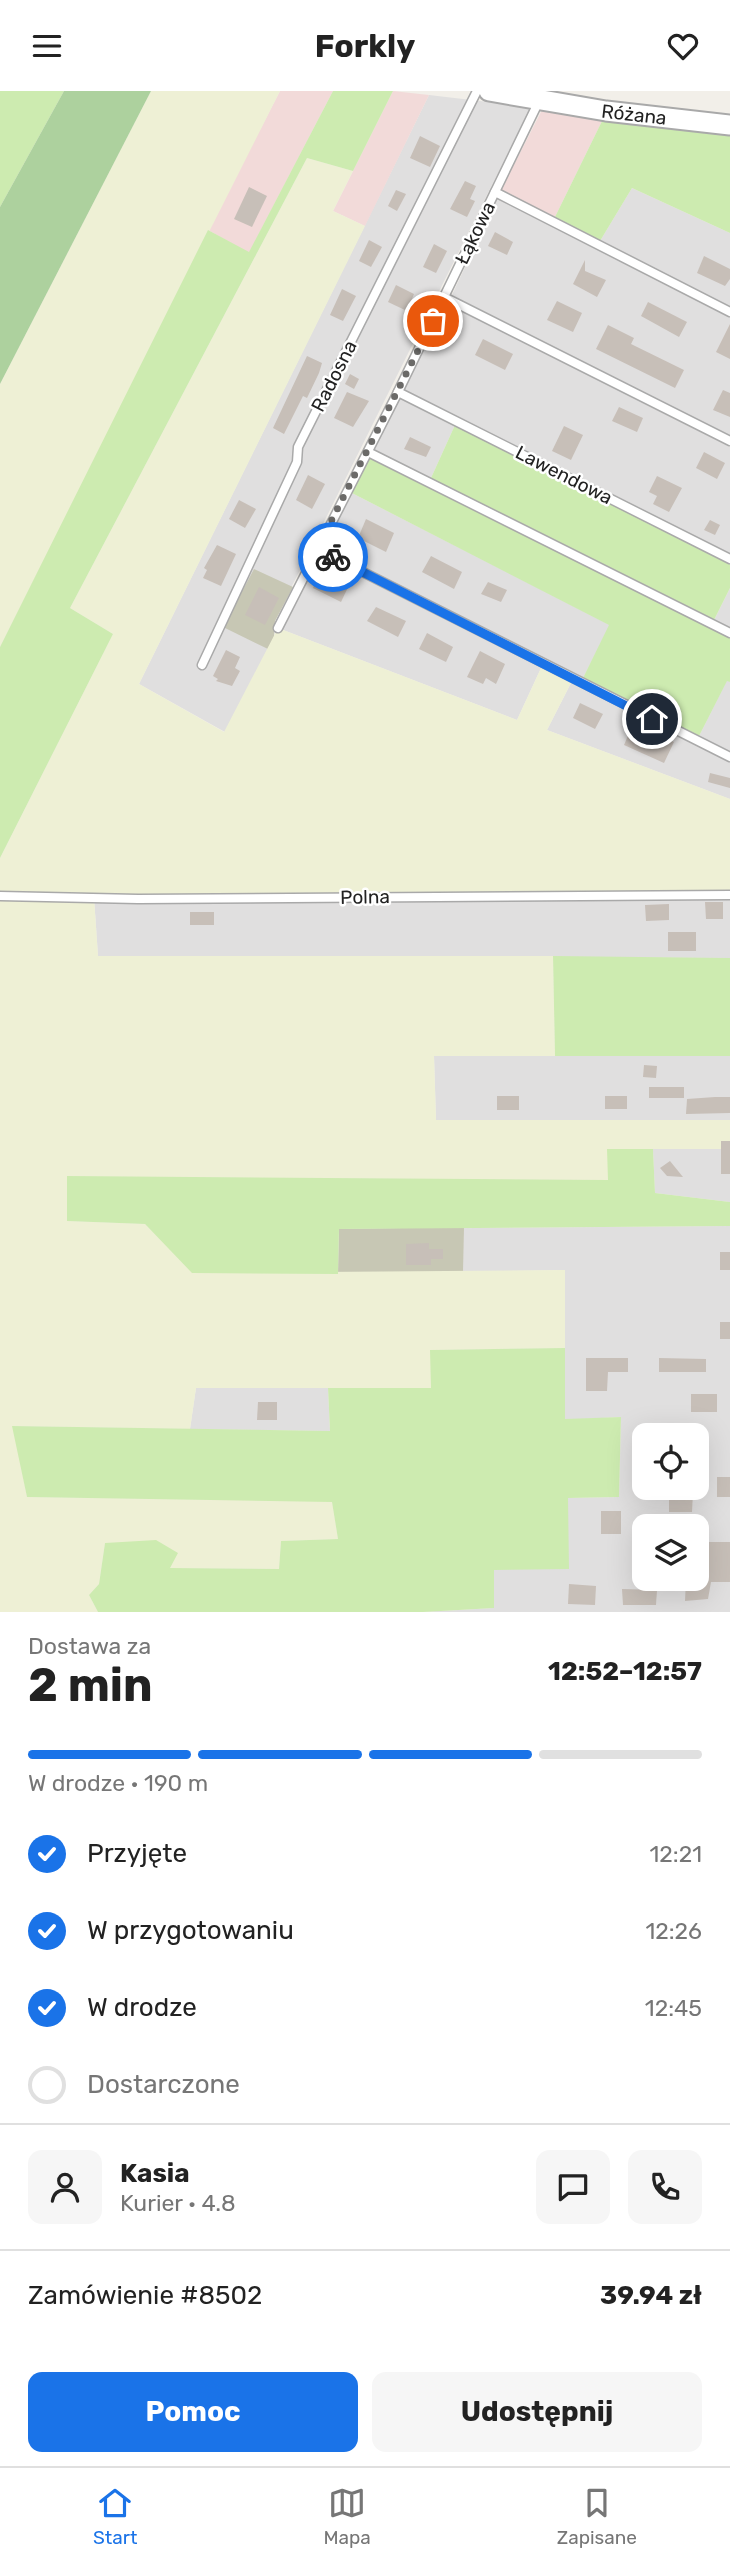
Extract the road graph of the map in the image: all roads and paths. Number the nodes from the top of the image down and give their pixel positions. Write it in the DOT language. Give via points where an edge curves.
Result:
graph roads {
  1 [pos="477,91"];
  2 [pos="489,91"];
  3 [pos="539,100"];
  4 [pos="730,125"];
  5 [pos="495,192"];
  6 [pos="444,297"];
  7 [pos="730,312"];
  8 [pos="398,392"];
  9 [pos="730,441"];
  10 [pos="368,452"];
  11 [pos="317,549"];
  12 [pos="730,559"];
  13 [pos="278,628"];
  14 [pos="730,633"];
  15 [pos="202,665"];
  16 [pos="730,757"];
  17 [pos="730,895"];
  18 [pos="0,896"];
  1 -- 15 [label="lane, Radosna" via="298,447 298,462"];
  2 -- 3 [label="street, Różana"];
  3 -- 4 [label="street, Różana"];
  3 -- 5 [label="lane, Łąkowa"];
  5 -- 6 [label="lane, Łąkowa"];
  5 -- 7 [label="lane"];
  6 -- 8 [label="lane, Łąkowa"];
  6 -- 9 [label="lane"];
  8 -- 10 [label="lane, Łąkowa"];
  8 -- 12 [label="lane, Lawendowa"];
  10 -- 11 [label="lane, Łąkowa"];
  10 -- 14 [label="lane"];
  11 -- 13 [label="lane, Łąkowa"];
  11 -- 16 [label="lane"];
  17 -- 18 [label="lane, Polna"];
}
